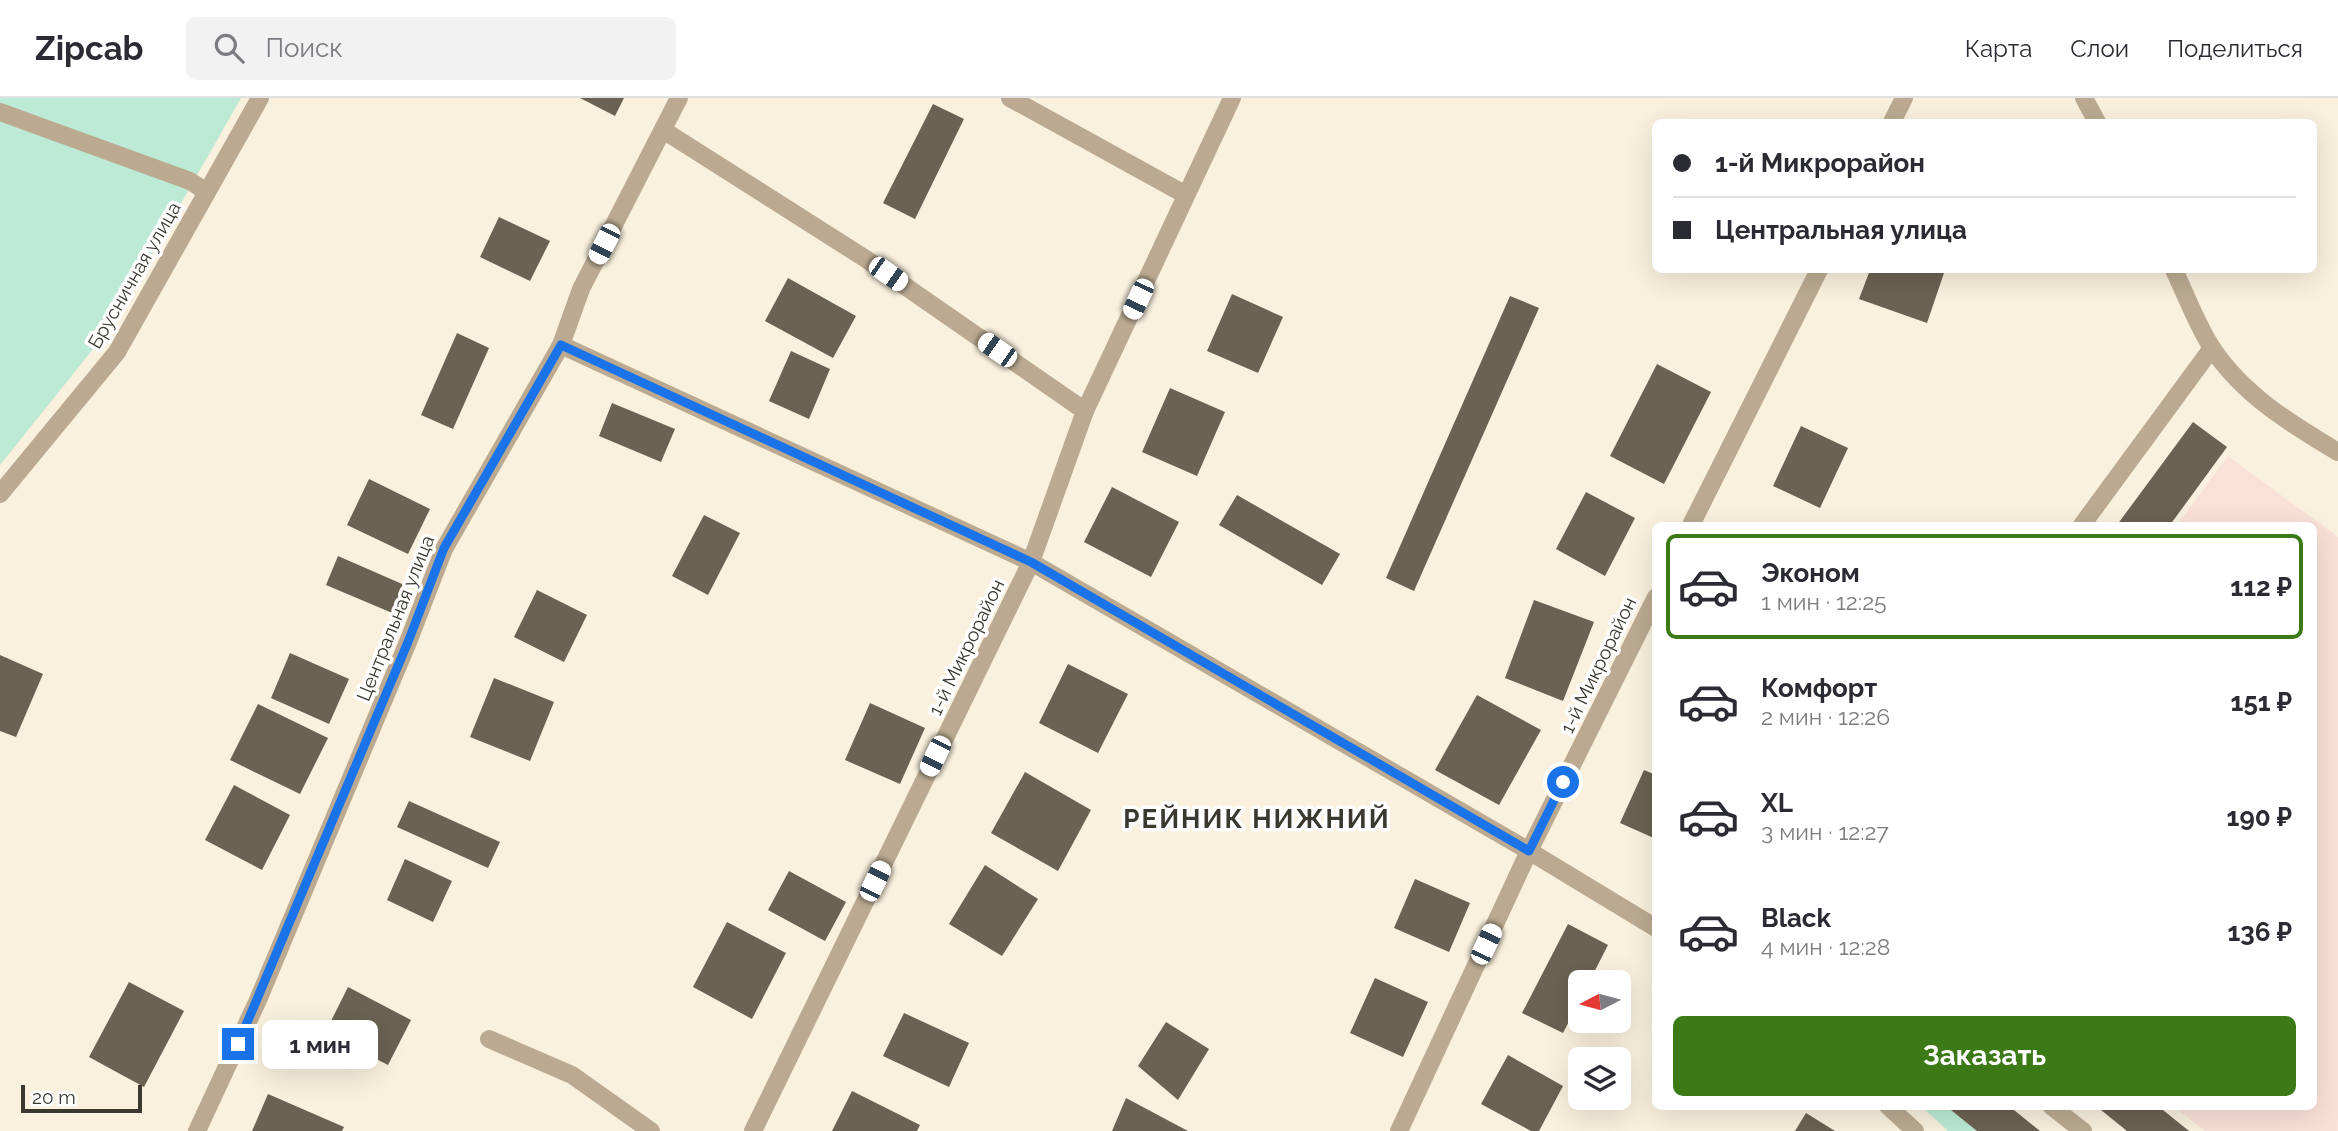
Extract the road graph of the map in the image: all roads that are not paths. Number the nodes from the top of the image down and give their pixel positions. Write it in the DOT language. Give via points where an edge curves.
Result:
graph roads {
  1 [pos="260,98"];
  2 [pos="679,98"];
  3 [pos="1010,98"];
  4 [pos="1232,98"];
  5 [pos="1904,98"];
  6 [pos="2084,98"];
  7 [pos="0,112"];
  8 [pos="1894,119"];
  9 [pos="2095,119"];
  10 [pos="663,130"];
  11 [pos="207,192"];
  12 [pos="1186,195"];
  13 [pos="1817,273"];
  14 [pos="2175,273"];
  15 [pos="561,345"];
  16 [pos="2212,348"];
  17 [pos="1085,411"];
  18 [pos="2338,452"];
  19 [pos="0,494"];
  20 [pos="1693,522"];
  21 [pos="2084,522"];
  22 [pos="1031,562"];
  23 [pos="1652,605"];
  24 [pos="1529,851"];
  25 [pos="1652,926"];
  26 [pos="489,1039"];
  27 [pos="1892,1110"];
  28 [pos="2056,1110"];
  29 [pos="197,1131"];
  30 [pos="651,1131"];
  31 [pos="753,1131"];
  32 [pos="1399,1131"];
  33 [pos="1915,1131"];
  34 [pos="2083,1131"];
  1 -- 11 [label="street, Брусничная улица"];
  2 -- 10 [label="street, Центральная улица"];
  3 -- 12 [label="street"];
  4 -- 12 [label="street, 1-й Микрорайон"];
  5 -- 8 [label="street"];
  6 -- 9 [label="street"];
  7 -- 11 [label="street" via="190,181"];
  10 -- 15 [label="street, Центральная улица" via="581,289"];
  10 -- 17 [label="street" via="866,259"];
  11 -- 19 [label="street, Брусничная улица" via="117,352"];
  12 -- 17 [label="street, 1-й Микрорайон"];
  13 -- 20 [label="street"];
  14 -- 16 [label="street"];
  15 -- 22 [label="street"];
  15 -- 29 [label="street, Центральная улица" via="444,548 258,1000"];
  16 -- 18 [label="street" via="2248,390"];
  16 -- 21 [label="street"];
  17 -- 22 [label="street, 1-й Микрорайон"];
  22 -- 24 [label="street"];
  22 -- 31 [label="street, 1-й Микрорайон"];
  23 -- 24 [label="street, 1-й Микрорайон"];
  24 -- 25 [label="street"];
  24 -- 32 [label="street, 1-й Микрорайон"];
  26 -- 30 [label="street" via="572,1075"];
  27 -- 33 [label="street"];
  28 -- 34 [label="street"];
}
